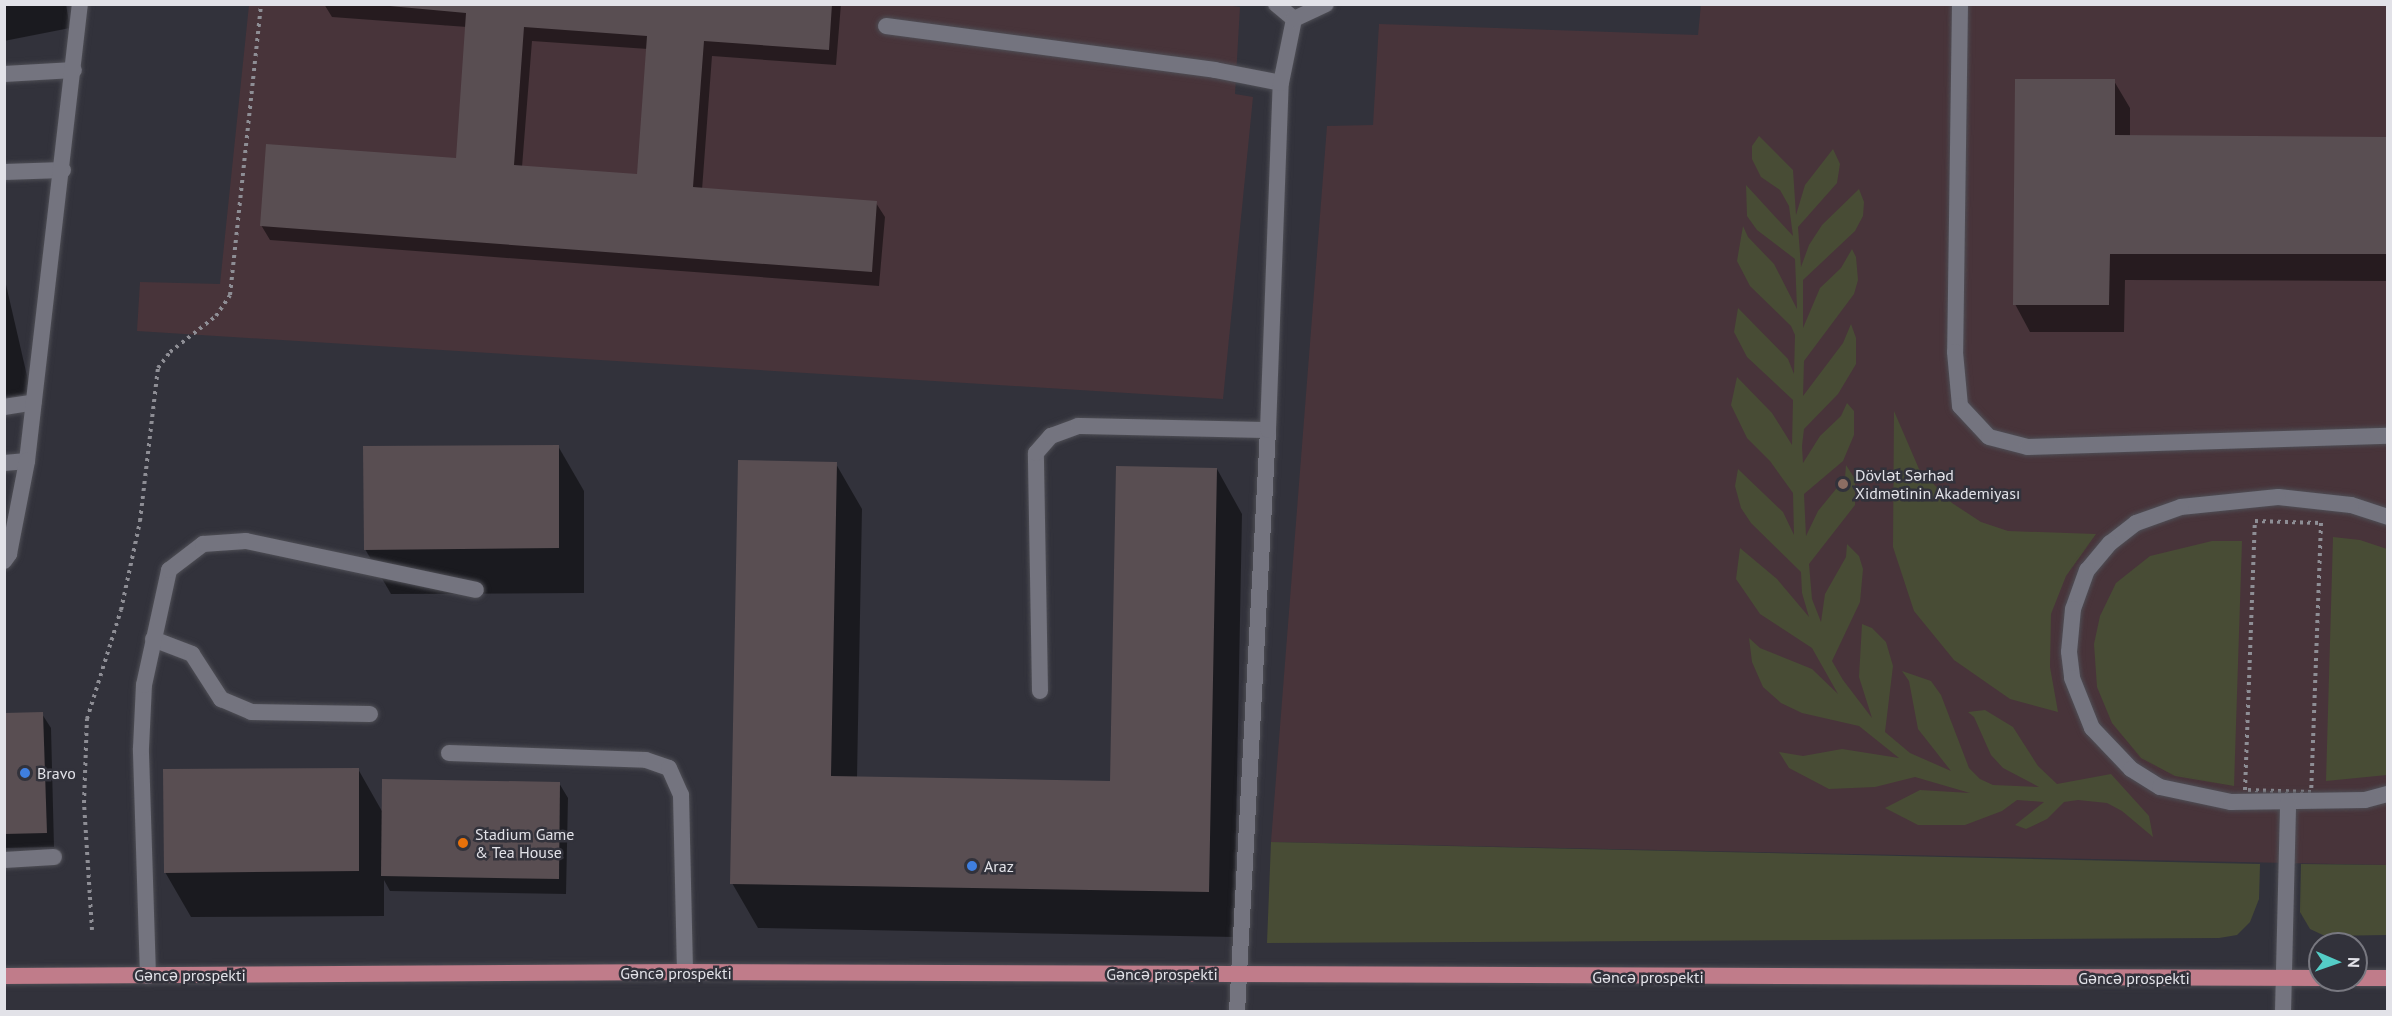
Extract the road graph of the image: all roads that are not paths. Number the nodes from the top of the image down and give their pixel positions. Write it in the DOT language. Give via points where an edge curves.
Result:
graph roads {
  1 [pos="80,4"];
  2 [pos="1276,4"];
  3 [pos="1326,4"];
  4 [pos="1959,4"];
  5 [pos="1294,19"];
  6 [pos="886,26"];
  7 [pos="74,70"];
  8 [pos="4,74"];
  9 [pos="1281,83"];
  10 [pos="63,170"];
  11 [pos="4,172"];
  12 [pos="34,402"];
  13 [pos="4,407"];
  14 [pos="1268,430"];
  15 [pos="2388,436"];
  16 [pos="27,461"];
  17 [pos="4,463"];
  18 [pos="2388,517"];
  19 [pos="4,561"];
  20 [pos="476,590"];
  21 [pos="153,639"];
  22 [pos="1040,691"];
  23 [pos="370,714"];
  24 [pos="448,753"];
  25 [pos="2388,794"];
  26 [pos="2288,803"];
  27 [pos="54,857"];
  28 [pos="4,860"];
  29 [pos="686,972"];
  30 [pos="1236,975"];
  31 [pos="4,976"];
  32 [pos="148,976"];
  33 [pos="2284,978"];
  34 [pos="2308,978"];
  35 [pos="2368,978"];
  36 [pos="2388,978"];
  37 [pos="1237,1011"];
  38 [pos="2283,1011"];
  1 -- 7 [label="lane"];
  2 -- 5 [label="lane"];
  3 -- 5 [label="lane"];
  4 -- 15 [label="lane" via="1955,352 1960,406 1989,436 2028,447"];
  5 -- 9 [label="lane"];
  6 -- 9 [label="lane" via="1215,70"];
  7 -- 8 [label="lane"];
  7 -- 10 [label="lane"];
  9 -- 14 [label="lane"];
  10 -- 11 [label="lane"];
  10 -- 12 [label="lane"];
  12 -- 13 [label="lane"];
  12 -- 16 [label="lane"];
  14 -- 22 [label="lane" via="1078,426 1051,436 1036,453"];
  14 -- 30 [label="lane"];
  16 -- 17 [label="lane"];
  16 -- 19 [label="lane" via="9,554"];
  18 -- 26 [label="lane" via="2351,505 2278,497 2181,507 2136,523 2110,543 2087,570 2073,609 2069,652 2079,701 2092,728 2131,769 2160,787 2193,796 2231,802"];
  20 -- 21 [label="lane" via="246,541 222,540 203,544 169,570"];
  21 -- 23 [label="lane" via="192,654 221,699 251,712"];
  21 -- 32 [label="lane" via="144,685 141,748"];
  24 -- 29 [label="lane" via="646,760 669,768 681,795"];
  25 -- 26 [label="lane" via="2365,800"];
  26 -- 33 [label="lane"];
  27 -- 28 [label="lane"];
  29 -- 30 [label="main road, Gəncə prospekti"];
  29 -- 32 [label="main road, Gəncə prospekti"];
  30 -- 33 [label="main road, Gəncə prospekti"];
  30 -- 37 [label="lane"];
  31 -- 32 [label="main road, Gəncə prospekti"];
  33 -- 34 [label="main road, Gəncə prospekti"];
  33 -- 38 [label="lane"];
  35 -- 36 [label="main road"];
}
